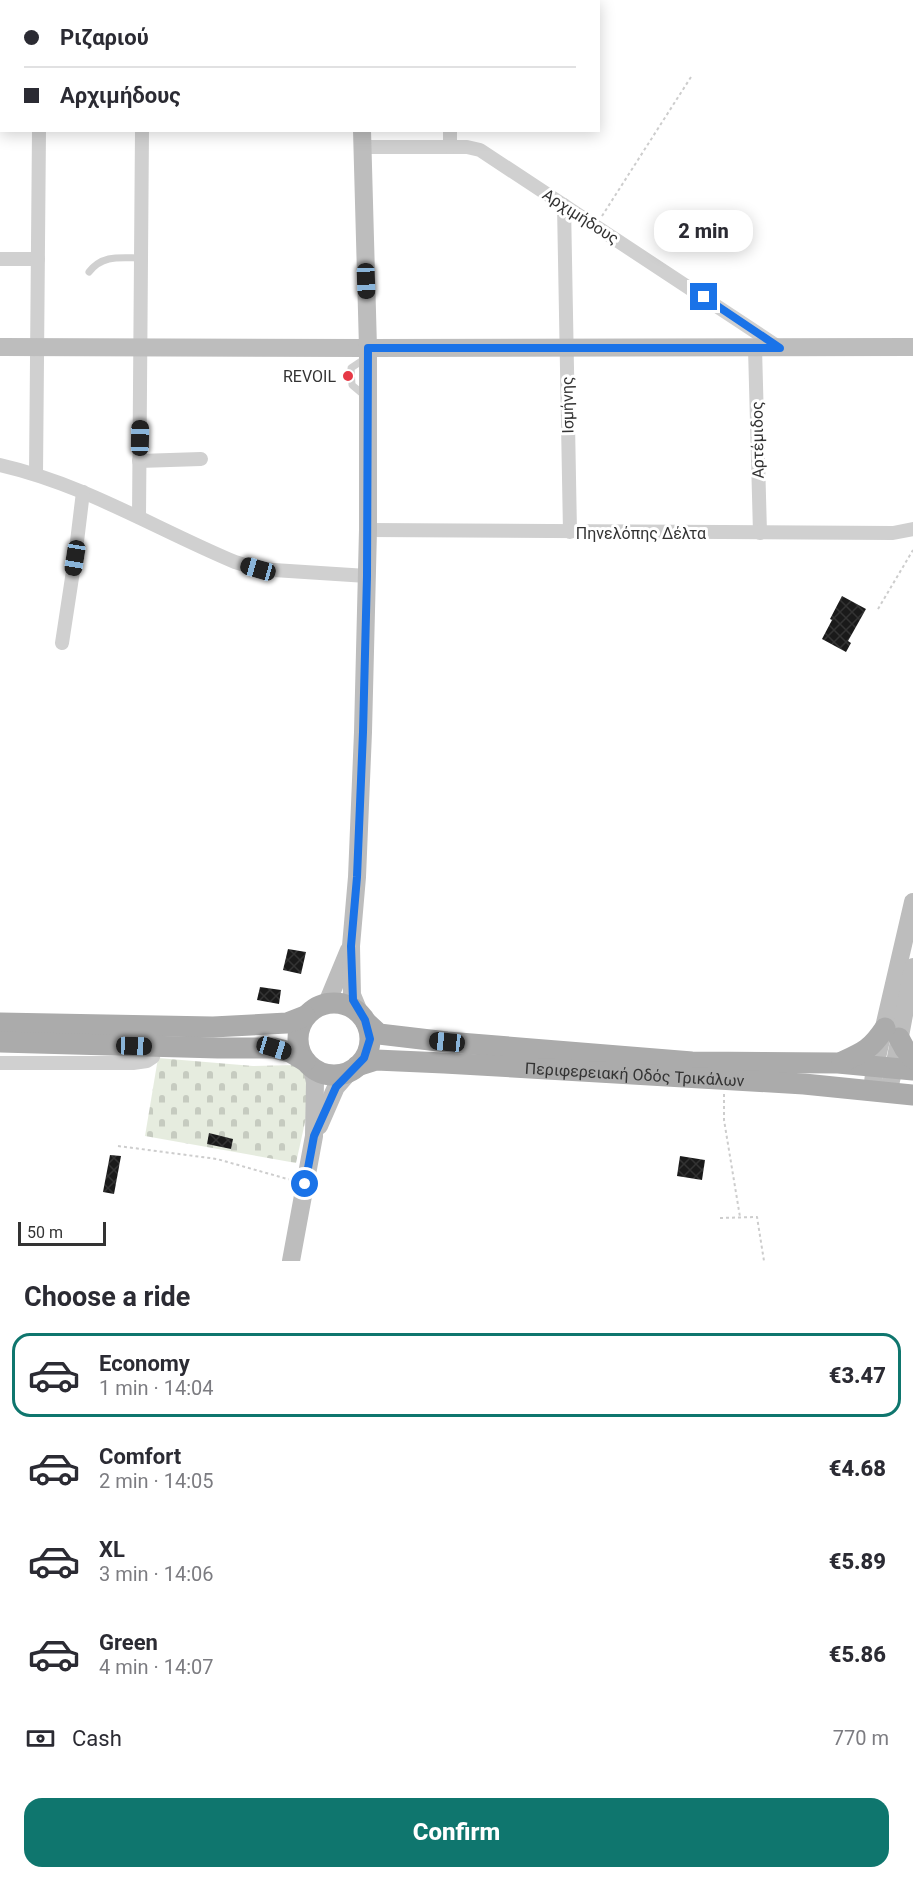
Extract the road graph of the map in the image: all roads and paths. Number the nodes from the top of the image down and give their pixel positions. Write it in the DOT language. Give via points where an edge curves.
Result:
graph roads {
  1 [pos="691,77"];
  2 [pos="39,132"];
  3 [pos="142,132"];
  4 [pos="450,132"];
  5 [pos="363,139"];
  6 [pos="450,147"];
  7 [pos="564,205"];
  8 [pos="596,226"];
  9 [pos="142,258"];
  10 [pos="0,259"];
  11 [pos="38,259"];
  12 [pos="89,272"];
  13 [pos="0,347"];
  14 [pos="37,347"];
  15 [pos="141,347"];
  16 [pos="913,347"];
  17 [pos="566,348"];
  18 [pos="755,348"];
  19 [pos="780,348"];
  20 [pos="368,352"];
  21 [pos="201,459"];
  22 [pos="139,460"];
  23 [pos="0,465"];
  24 [pos="36,474"];
  25 [pos="83,492"];
  26 [pos="140,517"];
  27 [pos="913,529"];
  28 [pos="368,530"];
  29 [pos="570,532"];
  30 [pos="760,533"];
  31 [pos="913,550"];
  32 [pos="367,576"];
  33 [pos="878,609"];
  34 [pos="62,643"];
  35 [pos="913,903"];
  36 [pos="351,946"];
  37 [pos="913,966"];
  38 [pos="327,1003"];
  39 [pos="305,1016"];
  40 [pos="362,1017"];
  41 [pos="0,1023"];
  42 [pos="892,1033"];
  43 [pos="0,1042"];
  44 [pos="156,1046"];
  45 [pos="0,1063"];
  46 [pos="838,1063"];
  47 [pos="309,1064"];
  48 [pos="899,1066"];
  49 [pos="354,1069"];
  50 [pos="724,1079"];
  51 [pos="880,1092"];
  52 [pos="913,1095"];
  53 [pos="314,1136"];
  54 [pos="118,1146"];
  55 [pos="305,1184"];
  56 [pos="740,1217"];
  57 [pos="720,1218"];
  58 [pos="291,1261"];
  59 [pos="764,1261"];
  1 -- 8 [label="path"];
  2 -- 11 [label="street"];
  3 -- 9 [label="street"];
  4 -- 6 [label="street"];
  5 -- 6 [label="street, Αρχιμήδους"];
  5 -- 20 [label="street"];
  6 -- 7 [label="street, Αρχιμήδους" via="480,150"];
  7 -- 8 [label="street, Αρχιμήδους"];
  7 -- 17 [label="street, Ισμήνης"];
  8 -- 19 [label="street, Αρχιμήδους"];
  9 -- 12 [label="lane" via="108,258 96,263"];
  9 -- 15 [label="street"];
  10 -- 11 [label="street"];
  11 -- 14 [label="street"];
  13 -- 14 [label="street"];
  14 -- 15 [label="street"];
  14 -- 24 [label="street"];
  15 -- 20 [label="street"];
  15 -- 22 [label="street"];
  16 -- 19 [label="street"];
  17 -- 18 [label="street"];
  17 -- 20 [label="street"];
  17 -- 29 [label="street, Ισμήνης"];
  18 -- 19 [label="street"];
  18 -- 30 [label="street, Αρτέμιδος"];
  20 -- 28 [label="street"];
  21 -- 22 [label="street"];
  22 -- 26 [label="street"];
  23 -- 24 [label="street"];
  24 -- 25 [label="street"];
  25 -- 26 [label="street"];
  25 -- 34 [label="street"];
  26 -- 32 [label="street" via="208,551 258,569"];
  27 -- 30 [label="street, Πηνελόπης Δέλτα" via="893,533"];
  28 -- 29 [label="street, Πηνελόπης Δέλτα"];
  28 -- 32 [label="street"];
  29 -- 30 [label="street, Πηνελόπης Δέλτα"];
  31 -- 33 [label="path"];
  32 -- 36 [label="street" via="357,877"];
  35 -- 42 [label="street"];
  36 -- 38 [label="street"];
  36 -- 40 [label="street" via="352,995"];
  37 -- 42 [label="street"];
  38 -- 39 [label="main road"];
  38 -- 40 [label="main road" via="342,1003"];
  39 -- 41 [label="main road" via="287,1023 213,1027"];
  39 -- 47 [label="main road" via="297,1043"];
  40 -- 46 [label="main road, Περιφερειακή Οδός Τρικάλων" via="380,1034 447,1042 693,1062"];
  40 -- 49 [label="main road" via="370,1039 369,1049"];
  42 -- 46 [label="main road" via="862,1054"];
  42 -- 48 [label="street"];
  42 -- 48 [label="main road" via="905,1049"];
  43 -- 44 [label="main road"];
  44 -- 45 [label="street" via="153,1057 133,1063"];
  44 -- 47 [label="main road" via="274,1048 290,1052"];
  46 -- 48 [label="main road, Περιφερειακή Οδός Τρικάλων"];
  47 -- 49 [label="main road" via="330,1075"];
  47 -- 53 [label="street" via="315,1082"];
  48 -- 51 [label="street"];
  49 -- 50 [label="main road, Περιφερειακή Οδός Τρικάλων" via="376,1060"];
  49 -- 53 [label="street" via="336,1087"];
  50 -- 51 [label="main road, Περιφερειακή Οδός Τρικάλων"];
  50 -- 56 [label="path" via="724,1120"];
  51 -- 52 [label="main road, Περιφερειακή Οδός Τρικάλων"];
  53 -- 55 [label="street"];
  54 -- 55 [label="path" via="218,1159"];
  55 -- 58 [label="street"];
  56 -- 57 [label="path"];
  56 -- 59 [label="path" via="757,1218"];
}
